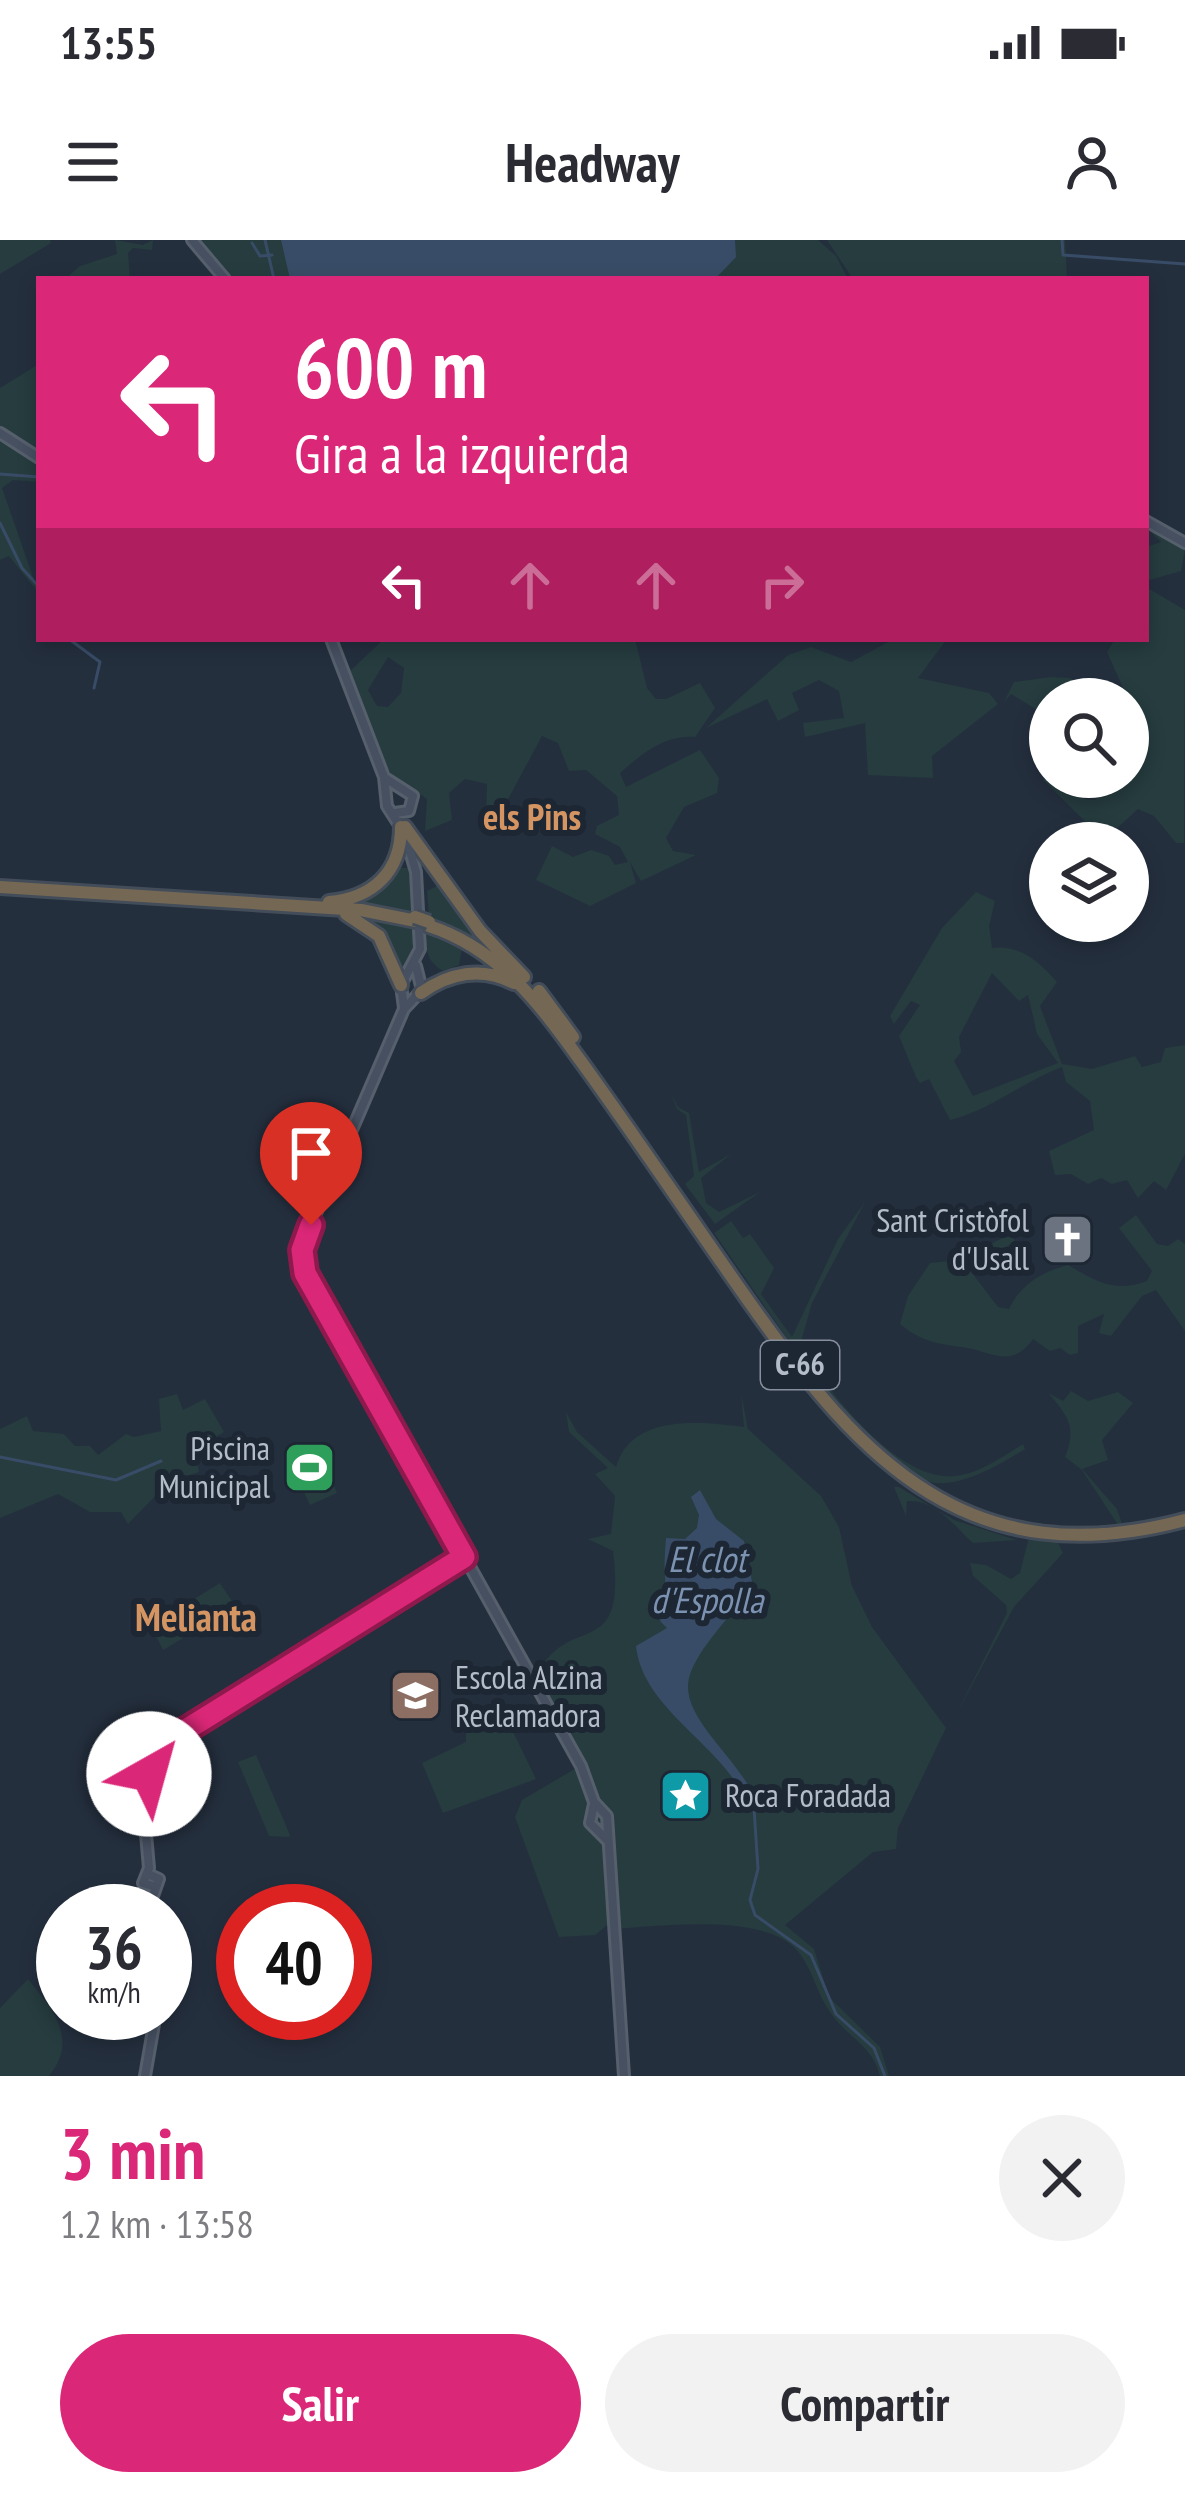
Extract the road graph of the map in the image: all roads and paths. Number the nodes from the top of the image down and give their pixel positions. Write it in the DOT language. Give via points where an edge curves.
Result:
graph roads {
  1 [pos="192,240"];
  2 [pos="222,276"];
  3 [pos="0,433"];
  4 [pos="36,456"];
  5 [pos="1149,522"];
  6 [pos="1185,543"];
  7 [pos="332,642"];
  8 [pos="384,777"];
  9 [pos="400,787"];
  10 [pos="388,794"];
  11 [pos="402,822"];
  12 [pos="0,885"];
  13 [pos="317,906"];
  14 [pos="422,921"];
  15 [pos="411,988"];
  16 [pos="534,998"];
  17 [pos="576,1044"];
  18 [pos="1185,1518"];
  19 [pos="464,1557"];
  20 [pos="149,1756"];
  21 [pos="141,1777"];
  22 [pos="596,1808"];
  23 [pos="601,1826"];
  24 [pos="151,1884"];
  25 [pos="152,2040"];
  26 [pos="145,2076"];
  27 [pos="624,2076"];
  1 -- 2 [label="main road"];
  3 -- 4 [label="main road"];
  5 -- 6 [label="main road"];
  7 -- 8 [label="main road"];
  8 -- 9 [label="main road"];
  8 -- 10 [label="main road"];
  9 -- 10 [label="main road"];
  9 -- 11 [label="main road" via="412,796"];
  10 -- 11 [label="main road" via="387,806"];
  11 -- 13 [label="highway" via="397,857 381,883"];
  11 -- 15 [label="main road" via="421,906"];
  11 -- 17 [label="highway"];
  12 -- 13 [label="highway, C-66"];
  13 -- 14 [label="highway, C-66"];
  13 -- 15 [label="highway" via="368,925"];
  14 -- 16 [label="highway, C-66" via="475,948"];
  14 -- 17 [label="highway, C-66" via="504,963"];
  15 -- 16 [label="highway" via="478,973"];
  15 -- 19 [label="main road" via="301,1257"];
  16 -- 18 [label="highway, C-66" via="796,1368 880,1461 955,1507 1024,1528 1101,1534"];
  17 -- 18 [label="highway, C-66" via="782,1340 881,1455 956,1501 1023,1522 1101,1530"];
  19 -- 20 [label="main road"];
  19 -- 22 [label="main road" via="581,1766"];
  20 -- 21 [label="main road"];
  20 -- 21 [label="main road" via="137,1756"];
  21 -- 24 [label="main road"];
  22 -- 23 [label="main road"];
  22 -- 23 [label="main road" via="589,1821"];
  23 -- 27 [label="main road" via="610,1846"];
  25 -- 26 [label="main road"];
}
